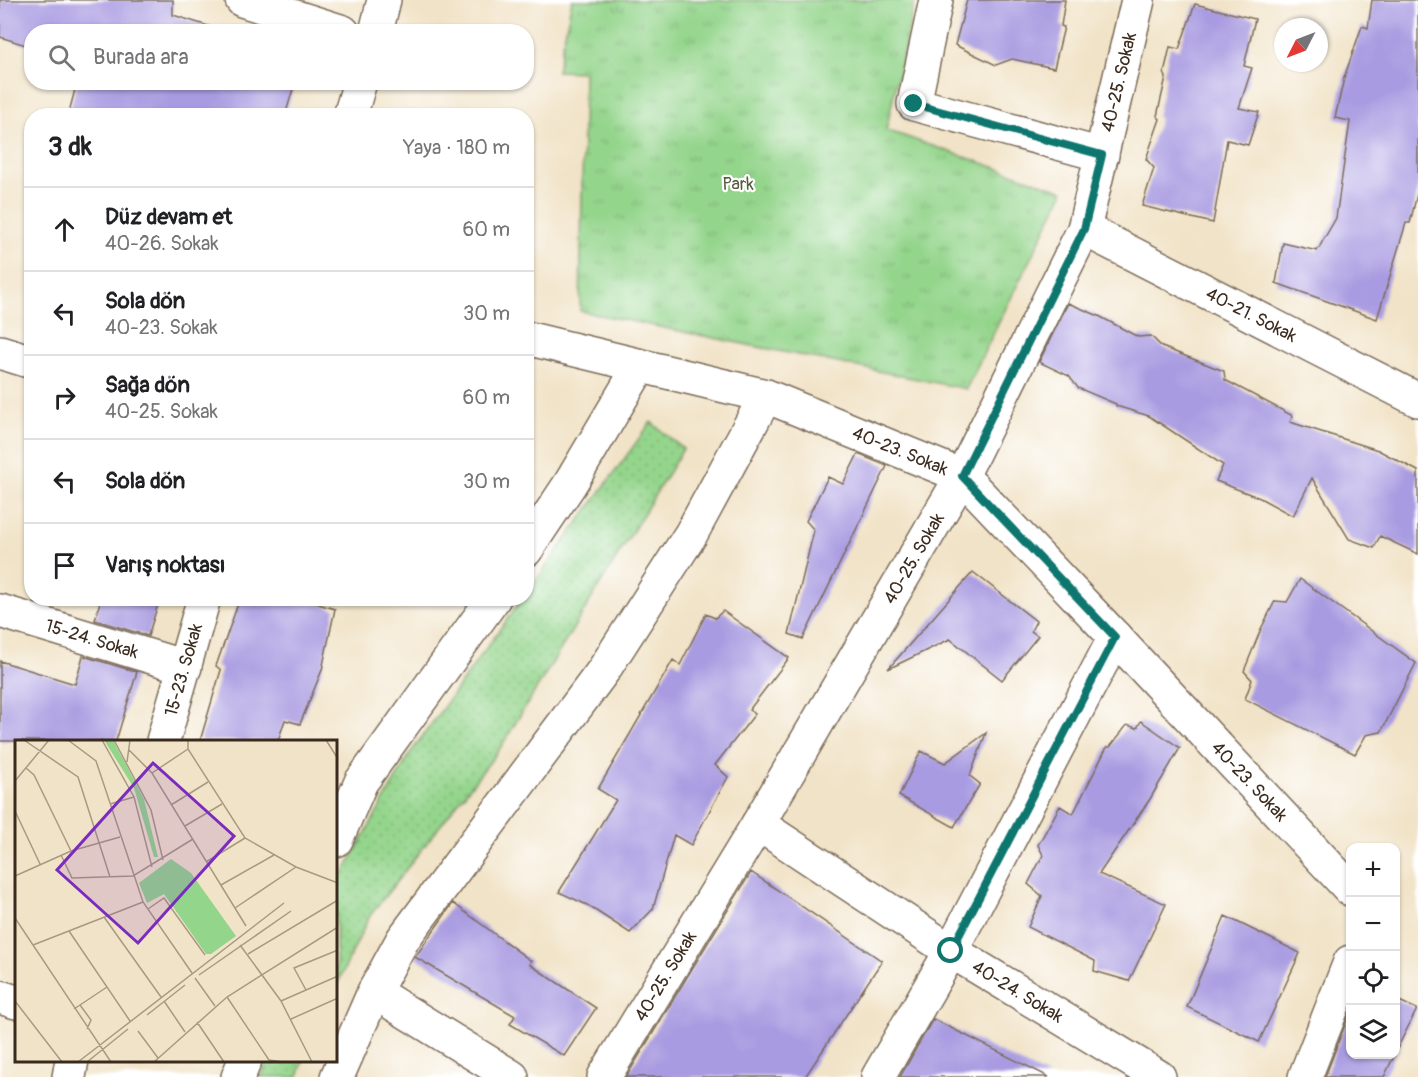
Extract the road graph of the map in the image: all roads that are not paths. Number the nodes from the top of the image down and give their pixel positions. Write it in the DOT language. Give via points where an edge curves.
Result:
graph roads {
  1 [pos="242,0"];
  2 [pos="384,0"];
  3 [pos="936,0"];
  4 [pos="1138,0"];
  5 [pos="318,24"];
  6 [pos="378,24"];
  7 [pos="358,90"];
  8 [pos="352,108"];
  9 [pos="1102,155"];
  10 [pos="1084,229"];
  11 [pos="534,340"];
  12 [pos="0,352"];
  13 [pos="24,360"];
  14 [pos="640,366"];
  15 [pos="766,396"];
  16 [pos="1418,400"];
  17 [pos="962,476"];
  18 [pos="534,538"];
  19 [pos="202,606"];
  20 [pos="488,606"];
  21 [pos="0,611"];
  22 [pos="1115,637"];
  23 [pos="185,667"];
  24 [pos="162,740"];
  25 [pos="758,824"];
  26 [pos="338,835"];
  27 [pos="1346,885"];
  28 [pos="951,951"];
  29 [pos="1346,972"];
  30 [pos="374,992"];
  31 [pos="0,997"];
  32 [pos="15,1002"];
  33 [pos="72,1062"];
  34 [pos="244,1062"];
  35 [pos="69,1077"];
  36 [pos="238,1077"];
  37 [pos="337,1077"];
  38 [pos="512,1077"];
  39 [pos="604,1077"];
  40 [pos="878,1077"];
  41 [pos="1159,1077"];
  42 [pos="1305,1077"];
  1 -- 5 [label="street"];
  2 -- 6 [label="street"];
  3 -- 9 [label="street" via="914,104"];
  4 -- 9 [label="street, 40-25. Sokak"];
  7 -- 8 [label="street"];
  9 -- 10 [label="street, 40-25. Sokak"];
  10 -- 16 [label="street, 40-21. Sokak"];
  10 -- 17 [label="street, 40-25. Sokak"];
  11 -- 14 [label="street, 40-23. Sokak"];
  12 -- 13 [label="street"];
  14 -- 15 [label="street, 40-23. Sokak"];
  14 -- 18 [label="street"];
  15 -- 17 [label="street, 40-23. Sokak"];
  15 -- 30 [label="street" via="691,534 603,671 403,939"];
  17 -- 22 [label="street, 40-23. Sokak"];
  17 -- 25 [label="street, 40-25. Sokak"];
  19 -- 23 [label="street, 15-23. Sokak"];
  20 -- 26 [label="street" via="361,782"];
  21 -- 23 [label="street, 15-24. Sokak"];
  22 -- 27 [label="street, 40-23. Sokak"];
  22 -- 28 [label="street"];
  23 -- 24 [label="street, 15-23. Sokak"];
  25 -- 28 [label="street, 40-24. Sokak"];
  25 -- 39 [label="street, 40-25. Sokak"];
  28 -- 40 [label="street"];
  28 -- 41 [label="street, 40-24. Sokak"];
  29 -- 42 [label="street"];
  30 -- 37 [label="street"];
  30 -- 38 [label="street"];
  31 -- 32 [label="street"];
  33 -- 35 [label="street"];
  34 -- 36 [label="street"];
}
